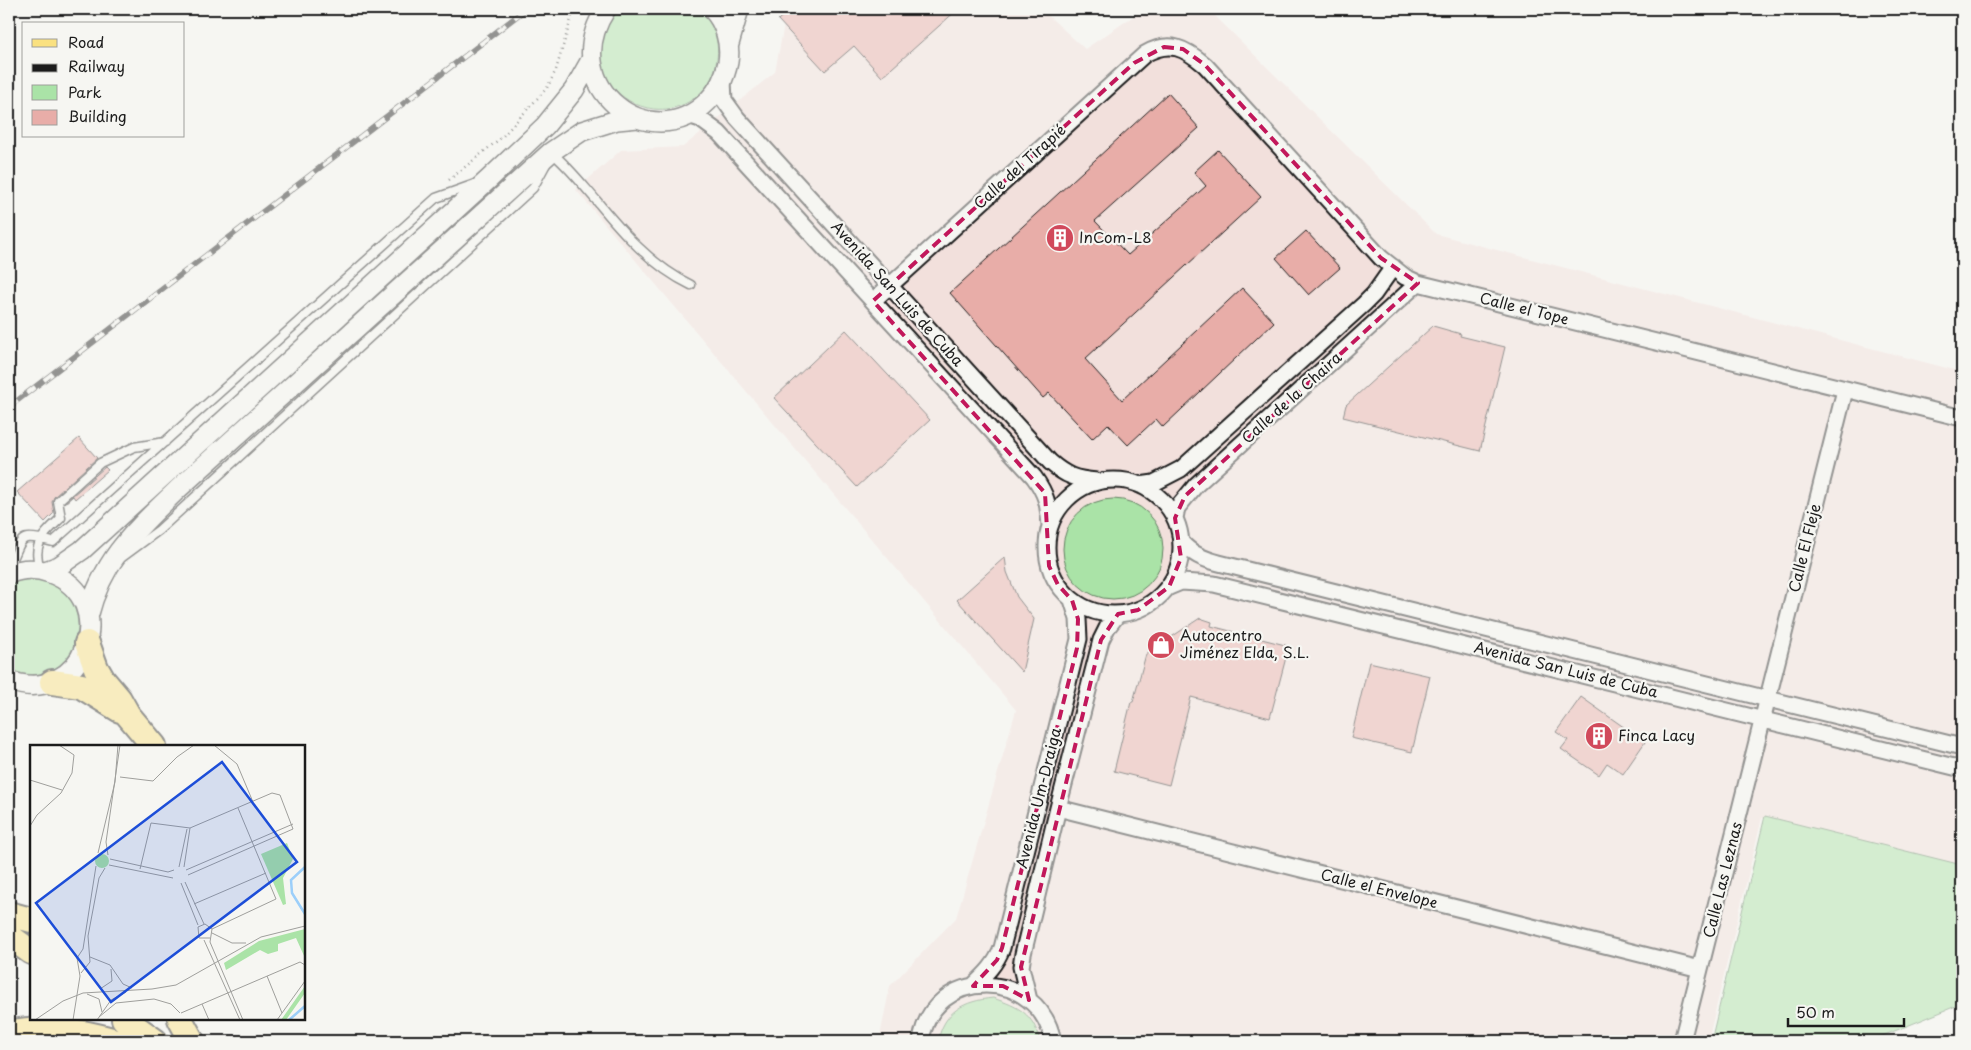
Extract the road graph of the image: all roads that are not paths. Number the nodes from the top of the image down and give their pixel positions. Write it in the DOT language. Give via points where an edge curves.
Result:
graph roads {
  1 [pos="606,9"];
  2 [pos="712,9"];
  3 [pos="739,9"];
  4 [pos="728,45"];
  5 [pos="1174,47"];
  6 [pos="591,60"];
  7 [pos="723,81"];
  8 [pos="688,115"];
  9 [pos="638,118"];
  10 [pos="551,152"];
  11 [pos="489,179"];
  12 [pos="1393,267"];
  13 [pos="1418,283"];
  14 [pos="691,285"];
  15 [pos="890,286"];
  16 [pos="873,301"];
  17 [pos="1845,390"];
  18 [pos="1962,418"];
  19 [pos="165,442"];
  20 [pos="1097,481"];
  21 [pos="1140,485"];
  22 [pos="1175,518"];
  23 [pos="1050,525"];
  24 [pos="40,539"];
  25 [pos="1181,542"];
  26 [pos="9,567"];
  27 [pos="43,571"];
  28 [pos="9,574"];
  29 [pos="1169,587"];
  30 [pos="1072,600"];
  31 [pos="1118,614"];
  32 [pos="88,617"];
  33 [pos="87,643"];
  34 [pos="52,682"];
  35 [pos="12,683"];
  36 [pos="1765,708"];
  37 [pos="128,714"];
  38 [pos="153,745"];
  39 [pos="1962,746"];
  40 [pos="1962,769"];
  41 [pos="1058,808"];
  42 [pos="9,914"];
  43 [pos="30,920"];
  44 [pos="9,936"];
  45 [pos="30,951"];
  46 [pos="1700,969"];
  47 [pos="973,986"];
  48 [pos="1030,1000"];
  49 [pos="125,1020"];
  50 [pos="181,1020"];
  51 [pos="9,1033"];
  52 [pos="116,1041"];
  53 [pos="155,1041"];
  54 [pos="192,1041"];
  55 [pos="921,1041"];
  56 [pos="1053,1041"];
  57 [pos="1682,1041"];
  1 -- 6 [label="street" via="596,25 591,42"];
  2 -- 4 [label="street" via="724,27"];
  3 -- 4 [label="street"];
  4 -- 7 [label="street" via="729,57"];
  5 -- 12 [label="street, Calle el Tope" via="1190,52 1205,65 1381,258"];
  5 -- 15 [label="street, Calle del Tirapié" via="1164,46 1145,54"];
  6 -- 9 [label="street" via="596,80 606,96 621,110"];
  6 -- 11 [label="street" via="574,90 545,126"];
  7 -- 8 [label="street" via="708,101"];
  7 -- 15 [label="street, Avenida San Luis de Cuba" via="724,100 733,114"];
  8 -- 9 [label="street" via="655,122"];
  8 -- 16 [label="street, Avenida San Luis de Cuba" via="719,133"];
  9 -- 10 [label="street" via="582,130"];
  10 -- 14 [label="lane" via="629,238 674,276"];
  10 -- 32 [label="street" via="136,529 107,567"];
  11 -- 19 [label="lane" via="436,198"];
  11 -- 27 [label="street" via="82,550 59,566"];
  12 -- 13 [label="street, Calle el Tope"];
  12 -- 21 [label="street, Calle de la Chaira" via="1364,304 1181,470 1154,483"];
  13 -- 17 [label="street, Calle el Tope"];
  13 -- 22 [label="street, Calle de la Chaira" via="1196,485 1177,508"];
  15 -- 16 [label="street, Calle del Tirapié"];
  15 -- 20 [label="street, Avenida San Luis de Cuba" via="1050,462 1063,474"];
  16 -- 23 [label="street, Avenida San Luis de Cuba" via="1034,477 1045,492"];
  17 -- 18 [label="street, Calle el Tope"];
  17 -- 36 [label="street, Calle El Fleje"];
  19 -- 24 [label="lane" via="53,542"];
  19 -- 24 [label="lane" via="134,447 100,463 58,501 61,518"];
  20 -- 21 [label="street" via="1119,480"];
  20 -- 23 [label="street" via="1077,490 1060,506"];
  21 -- 22 [label="street" via="1161,498"];
  22 -- 25 [label="street"];
  23 -- 30 [label="street" via="1046,545 1049,566 1058,585"];
  24 -- 26 [label="lane" via="26,538 22,541"];
  24 -- 27 [label="lane" via="37,560"];
  25 -- 29 [label="street" via="1181,558"];
  25 -- 36 [label="street, Avenida San Luis de Cuba" via="1190,552 1204,559"];
  27 -- 28 [label="street" via="22,570"];
  27 -- 32 [label="street" via="58,576 78,593"];
  29 -- 31 [label="street" via="1155,601 1138,610"];
  29 -- 36 [label="street, Avenida San Luis de Cuba" via="1181,582 1214,584"];
  30 -- 31 [label="street" via="1094,612"];
  30 -- 47 [label="street, Avenida Um-Draiga" via="1078,619 1078,639 1002,948 997,960"];
  31 -- 41 [label="street, Avenida Um-Draiga" via="1101,640"];
  32 -- 33 [label="street"];
  33 -- 34 [label="street" via="74,667"];
  33 -- 37 [label="main road" via="96,668"];
  34 -- 35 [label="street" via="40,685"];
  34 -- 37 [label="main road" via="81,686"];
  36 -- 39 [label="street, Avenida San Luis de Cuba"];
  36 -- 40 [label="street, Avenida San Luis de Cuba"];
  36 -- 46 [label="street, Calle Las Leznas"];
  37 -- 38 [label="main road"];
  41 -- 46 [label="street, Calle el Envelope"];
  41 -- 48 [label="street, Avenida Um-Draiga" via="1021,968"];
  42 -- 43 [label="main road"];
  44 -- 45 [label="main road"];
  46 -- 57 [label="street, Calle Las Leznas"];
  47 -- 48 [label="street" via="1003,986"];
  47 -- 55 [label="street" via="959,990 936,1008 927,1020"];
  48 -- 56 [label="street" via="1042,1014"];
  49 -- 53 [label="main road"];
  50 -- 54 [label="main road"];
  51 -- 52 [label="main road" via="67,1030"];
}
